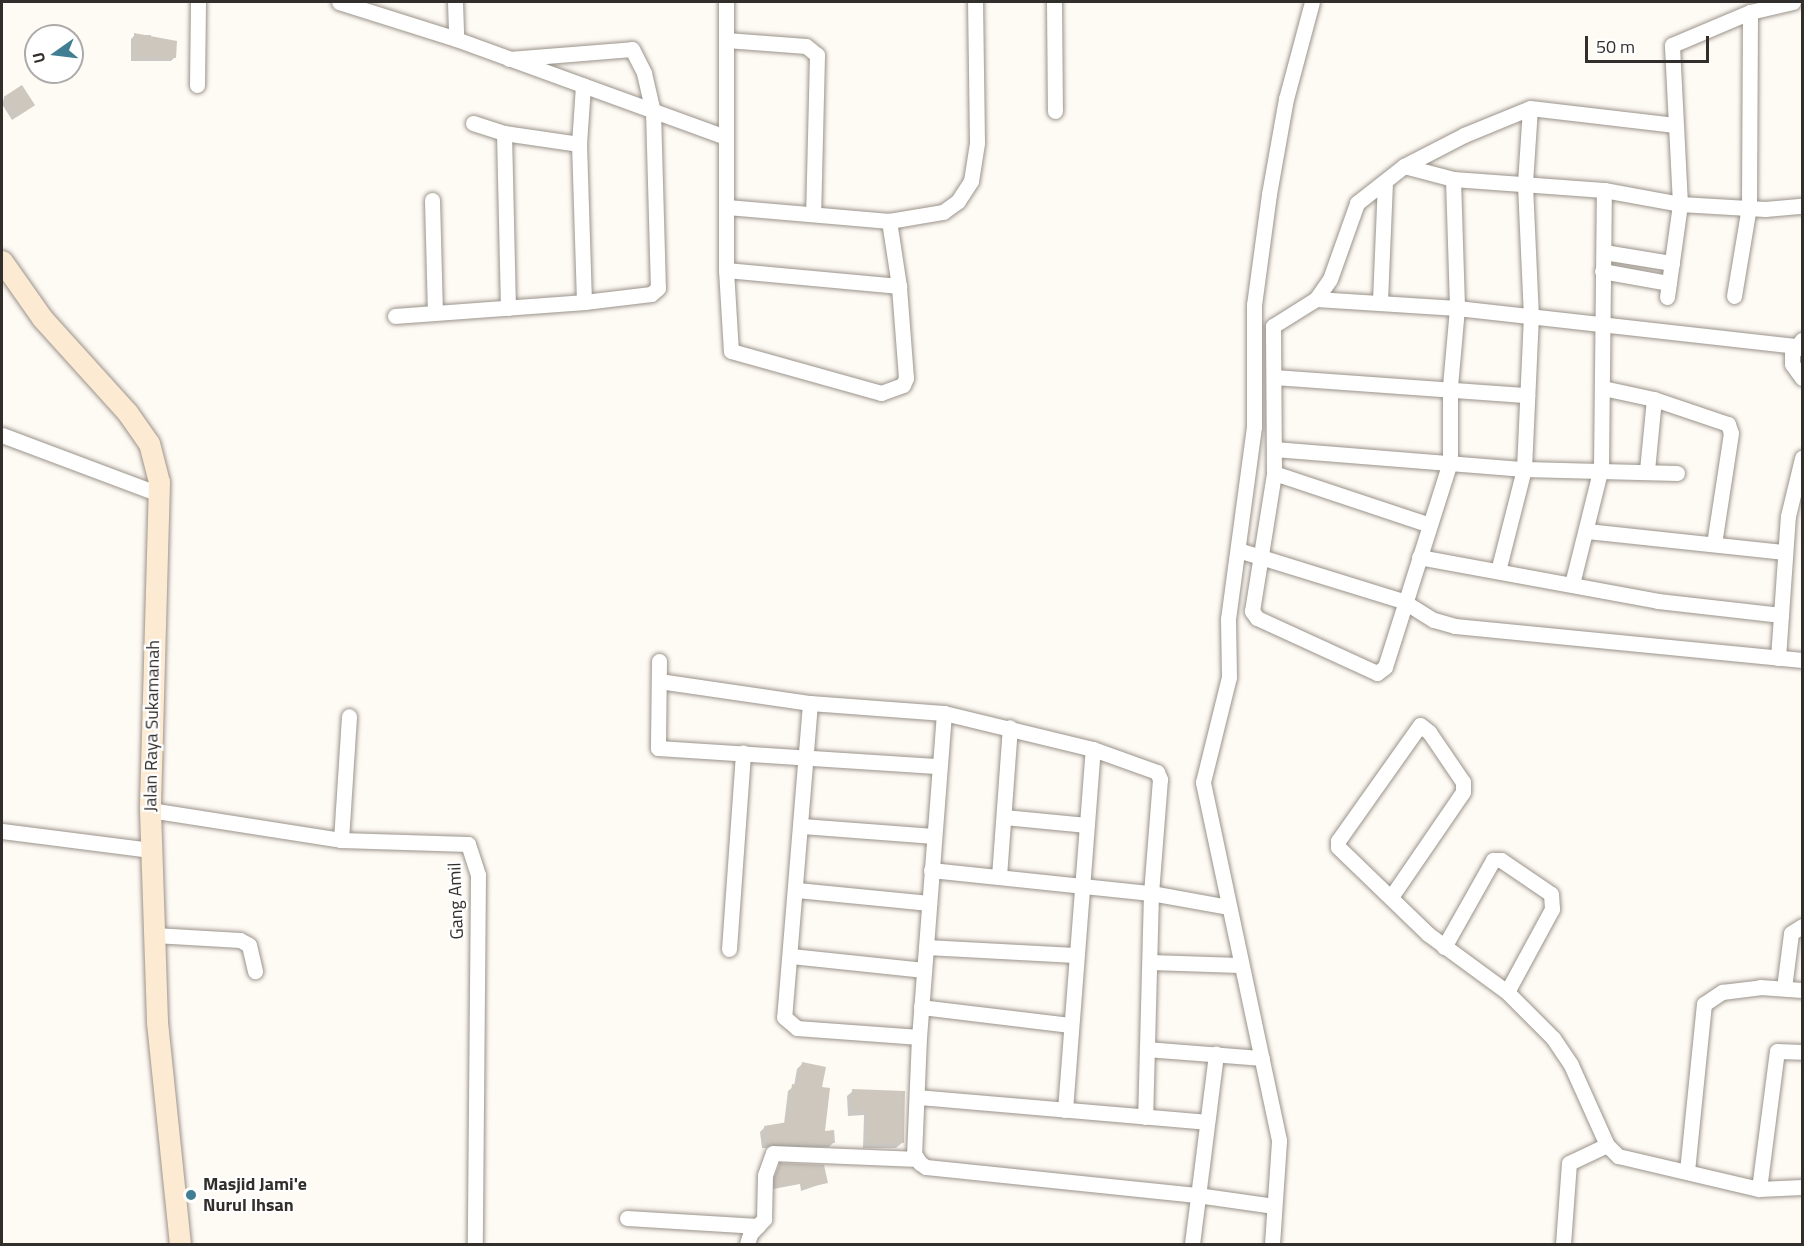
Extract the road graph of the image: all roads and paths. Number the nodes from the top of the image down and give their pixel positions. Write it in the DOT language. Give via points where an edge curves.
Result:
graph roads {
  1 [pos="198,2"];
  2 [pos="339,2"];
  3 [pos="455,2"];
  4 [pos="726,2"];
  5 [pos="975,2"];
  6 [pos="1054,2"];
  7 [pos="1312,2"];
  8 [pos="1793,2"];
  9 [pos="380,8"];
  10 [pos="1750,12"];
  11 [pos="456,39"];
  12 [pos="726,40"];
  13 [pos="509,59"];
  14 [pos="197,85"];
  15 [pos="583,85"];
  16 [pos="1530,108"];
  17 [pos="653,111"];
  18 [pos="1055,111"];
  19 [pos="473,123"];
  20 [pos="1675,125"];
  21 [pos="504,133"];
  22 [pos="725,137"];
  23 [pos="579,144"];
  24 [pos="1404,165"];
  25 [pos="1453,179"];
  26 [pos="1385,183"];
  27 [pos="1525,183"];
  28 [pos="1604,190"];
  29 [pos="432,200"];
  30 [pos="1680,204"];
  31 [pos="1749,206"];
  32 [pos="1803,206"];
  33 [pos="727,207"];
  34 [pos="813,214"];
  35 [pos="889,221"];
  36 [pos="1604,252"];
  37 [pos="2,261"];
  38 [pos="1672,263"];
  39 [pos="726,270"];
  40 [pos="1602,271"];
  41 [pos="899,286"];
  42 [pos="1734,296"];
  43 [pos="1316,299"];
  44 [pos="1380,301"];
  45 [pos="584,302"];
  46 [pos="508,308"];
  47 [pos="1457,308"];
  48 [pos="435,313"];
  49 [pos="395,316"];
  50 [pos="1531,317"];
  51 [pos="1602,322"];
  52 [pos="1799,343"];
  53 [pos="1274,377"];
  54 [pos="1803,378"];
  55 [pos="1450,387"];
  56 [pos="1603,388"];
  57 [pos="1527,395"];
  58 [pos="1654,399"];
  59 [pos="2,435"];
  60 [pos="1274,449"];
  61 [pos="1803,458"];
  62 [pos="1450,462"];
  63 [pos="1601,468"];
  64 [pos="1524,469"];
  65 [pos="1647,470"];
  66 [pos="1274,473"];
  67 [pos="1677,473"];
  68 [pos="159,494"];
  69 [pos="1795,517"];
  70 [pos="1430,525"];
  71 [pos="1587,531"];
  72 [pos="1714,544"];
  73 [pos="1238,550"];
  74 [pos="1785,552"];
  75 [pos="1262,554"];
  76 [pos="1419,557"];
  77 [pos="1498,572"];
  78 [pos="1572,584"];
  79 [pos="1403,601"];
  80 [pos="1781,615"];
  81 [pos="1778,658"];
  82 [pos="1803,660"];
  83 [pos="659,661"];
  84 [pos="659,681"];
  85 [pos="810,703"];
  86 [pos="944,713"];
  87 [pos="349,716"];
  88 [pos="1010,728"];
  89 [pos="1094,749"];
  90 [pos="743,752"];
  91 [pos="805,758"];
  92 [pos="939,766"];
  93 [pos="150,810"];
  94 [pos="1004,817"];
  95 [pos="1087,825"];
  96 [pos="802,826"];
  97 [pos="2,831"];
  98 [pos="934,836"];
  99 [pos="341,840"];
  100 [pos="151,850"];
  101 [pos="931,870"];
  102 [pos="999,876"];
  103 [pos="1081,885"];
  104 [pos="797,890"];
  105 [pos="1150,893"];
  106 [pos="1391,897"];
  107 [pos="929,903"];
  108 [pos="1228,907"];
  109 [pos="1803,926"];
  110 [pos="154,935"];
  111 [pos="926,947"];
  112 [pos="1444,947"];
  113 [pos="729,949"];
  114 [pos="1074,955"];
  115 [pos="791,956"];
  116 [pos="1150,962"];
  117 [pos="1239,965"];
  118 [pos="924,970"];
  119 [pos="255,971"];
  120 [pos="1784,988"];
  121 [pos="1803,990"];
  122 [pos="1507,992"];
  123 [pos="921,1008"];
  124 [pos="1069,1025"];
  125 [pos="919,1037"];
  126 [pos="1148,1049"];
  127 [pos="1803,1052"];
  128 [pos="1216,1054"];
  129 [pos="1262,1058"];
  130 [pos="918,1097"];
  131 [pos="1065,1110"];
  132 [pos="1145,1117"];
  133 [pos="1207,1122"];
  134 [pos="1603,1147"];
  135 [pos="917,1159"];
  136 [pos="1687,1171"];
  137 [pos="1803,1187"];
  138 [pos="1759,1189"];
  139 [pos="1197,1194"];
  140 [pos="1274,1206"];
  141 [pos="627,1218"];
  142 [pos="758,1226"];
  143 [pos="180,1245"];
  144 [pos="475,1245"];
  145 [pos="747,1245"];
  146 [pos="1192,1245"];
  147 [pos="1272,1245"];
  148 [pos="1563,1245"];
  1 -- 14 [label="street"];
  2 -- 9 [label="street"];
  3 -- 11 [label="street"];
  4 -- 12 [label="street"];
  5 -- 35 [label="street" via="977,142 971,182 958,201 943,212"];
  6 -- 18 [label="street"];
  7 -- 73 [label="street" via="1286,99 1258,272 1254,305 1254,427"];
  8 -- 10 [label="street"];
  9 -- 11 [label="street"];
  10 -- 20 [label="street" via="1672,45"];
  10 -- 31 [label="street"];
  11 -- 13 [label="street"];
  12 -- 22 [label="street"];
  12 -- 34 [label="street" via="806,46 817,55"];
  13 -- 15 [label="street"];
  13 -- 17 [label="street" via="632,49 644,73"];
  15 -- 17 [label="street"];
  15 -- 23 [label="street"];
  16 -- 20 [label="street"];
  16 -- 24 [label="street"];
  16 -- 27 [label="street"];
  17 -- 22 [label="street"];
  17 -- 45 [label="street" via="658,288 651,294"];
  19 -- 21 [label="street"];
  20 -- 30 [label="street"];
  21 -- 23 [label="street"];
  21 -- 46 [label="street"];
  22 -- 33 [label="street"];
  23 -- 45 [label="street"];
  24 -- 25 [label="street"];
  24 -- 26 [label="street"];
  25 -- 27 [label="street"];
  25 -- 47 [label="street"];
  26 -- 43 [label="street" via="1357,203 1330,279"];
  26 -- 44 [label="street"];
  27 -- 28 [label="street"];
  27 -- 50 [label="street"];
  28 -- 30 [label="street"];
  28 -- 36 [label="street"];
  29 -- 48 [label="street"];
  30 -- 31 [label="street"];
  30 -- 38 [label="street"];
  31 -- 32 [label="street"];
  31 -- 42 [label="street"];
  33 -- 34 [label="street"];
  33 -- 39 [label="street"];
  34 -- 35 [label="street"];
  35 -- 41 [label="street"];
  36 -- 38 [label="street"];
  36 -- 40 [label="street"];
  37 -- 68 [label="street, Jalan Raya Sukamanah" via="42,318 127,412 149,443"];
  38 -- 40 [label="street" via="1668,290"];
  39 -- 41 [label="street"];
  39 -- 41 [label="street" via="731,351 881,393 898,389 906,378"];
  40 -- 51 [label="street"];
  43 -- 44 [label="street"];
  43 -- 53 [label="street" via="1273,326"];
  44 -- 47 [label="street"];
  45 -- 46 [label="street"];
  46 -- 48 [label="street"];
  47 -- 50 [label="street"];
  47 -- 55 [label="street"];
  48 -- 49 [label="street"];
  50 -- 51 [label="street"];
  50 -- 57 [label="street"];
  51 -- 52 [label="street"];
  51 -- 56 [label="street"];
  52 -- 54 [label="street" via="1792,364"];
  53 -- 55 [label="street"];
  53 -- 60 [label="street"];
  55 -- 57 [label="street"];
  55 -- 62 [label="street"];
  56 -- 58 [label="street"];
  56 -- 63 [label="street"];
  57 -- 64 [label="street"];
  58 -- 65 [label="street"];
  58 -- 72 [label="street" via="1724,420 1730,428"];
  59 -- 68 [label="street"];
  60 -- 62 [label="street"];
  60 -- 66 [label="street"];
  61 -- 69 [label="street"];
  62 -- 64 [label="street"];
  62 -- 70 [label="street"];
  63 -- 64 [label="street"];
  63 -- 65 [label="street"];
  63 -- 71 [label="street"];
  64 -- 77 [label="street"];
  65 -- 67 [label="street"];
  66 -- 70 [label="street"];
  66 -- 75 [label="street"];
  68 -- 93 [label="street, Jalan Raya Sukamanah"];
  69 -- 74 [label="street"];
  70 -- 76 [label="street"];
  71 -- 72 [label="street"];
  71 -- 78 [label="street"];
  72 -- 74 [label="street"];
  73 -- 75 [label="street"];
  73 -- 108 [label="street" via="1228,619 1225,700 1203,782"];
  74 -- 80 [label="street"];
  75 -- 79 [label="street"];
  75 -- 79 [label="street" via="1254,616 1377,673 1385,667"];
  76 -- 77 [label="street"];
  76 -- 79 [label="street"];
  77 -- 78 [label="street"];
  78 -- 80 [label="street" via="1658,602"];
  79 -- 81 [label="street" via="1434,620 1455,626"];
  80 -- 81 [label="street"];
  81 -- 82 [label="street"];
  83 -- 84 [label="street"];
  84 -- 85 [label="street"];
  84 -- 90 [label="street" via="658,748"];
  85 -- 86 [label="street"];
  85 -- 91 [label="street"];
  86 -- 88 [label="street"];
  86 -- 92 [label="street"];
  87 -- 99 [label="street"];
  88 -- 89 [label="street"];
  88 -- 94 [label="street"];
  89 -- 95 [label="street"];
  89 -- 105 [label="street" via="1159,775"];
  90 -- 91 [label="street"];
  90 -- 113 [label="street"];
  91 -- 92 [label="street"];
  91 -- 96 [label="street"];
  92 -- 98 [label="street"];
  93 -- 99 [label="street, Gang Amil"];
  93 -- 100 [label="street, Jalan Raya Sukamanah"];
  94 -- 95 [label="street"];
  94 -- 102 [label="street"];
  95 -- 103 [label="street"];
  96 -- 98 [label="street"];
  96 -- 104 [label="street"];
  97 -- 100 [label="street"];
  98 -- 101 [label="street"];
  99 -- 144 [label="street, Gang Amil" via="468,844 477,861"];
  100 -- 110 [label="street, Jalan Raya Sukamanah"];
  101 -- 102 [label="street"];
  101 -- 107 [label="street"];
  102 -- 103 [label="street"];
  103 -- 105 [label="street"];
  103 -- 114 [label="street"];
  104 -- 107 [label="street"];
  104 -- 115 [label="street"];
  105 -- 108 [label="street"];
  105 -- 116 [label="street"];
  106 -- 106 [label="street" via="1463,792 1462,782 1429,732 1420,725 1337,844"];
  106 -- 112 [label="street"];
  107 -- 111 [label="street"];
  108 -- 117 [label="street"];
  109 -- 120 [label="street" via="1791,933"];
  110 -- 119 [label="street" via="240,940 249,945"];
  110 -- 143 [label="street, Jalan Raya Sukamanah" via="157,1022"];
  111 -- 114 [label="street"];
  111 -- 118 [label="street"];
  112 -- 122 [label="street"];
  112 -- 122 [label="street" via="1493,860 1501,860 1551,894 1552,909"];
  114 -- 124 [label="street"];
  115 -- 118 [label="street"];
  115 -- 125 [label="street" via="784,1017 790,1025"];
  116 -- 117 [label="street"];
  116 -- 126 [label="street"];
  117 -- 129 [label="street"];
  118 -- 123 [label="street"];
  120 -- 121 [label="street"];
  120 -- 136 [label="street" via="1722,992 1704,1004"];
  122 -- 134 [label="street" via="1553,1038 1571,1065"];
  123 -- 124 [label="street"];
  123 -- 125 [label="street"];
  124 -- 131 [label="street"];
  125 -- 130 [label="street"];
  126 -- 128 [label="street"];
  126 -- 132 [label="street"];
  127 -- 138 [label="street" via="1777,1051"];
  128 -- 129 [label="street"];
  128 -- 133 [label="street"];
  129 -- 140 [label="street" via="1279,1140"];
  130 -- 131 [label="street"];
  130 -- 135 [label="street" via="914,1154"];
  131 -- 132 [label="street"];
  132 -- 133 [label="street"];
  133 -- 139 [label="street"];
  134 -- 136 [label="street" via="1618,1156"];
  134 -- 148 [label="street" via="1569,1163"];
  135 -- 139 [label="street" via="926,1167"];
  135 -- 142 [label="street" via="773,1153 765,1174 764,1220"];
  136 -- 138 [label="street"];
  137 -- 138 [label="street"];
  139 -- 140 [label="street"];
  139 -- 146 [label="street"];
  140 -- 147 [label="street"];
  141 -- 142 [label="street" via="706,1226"];
  142 -- 145 [label="street"];
}
